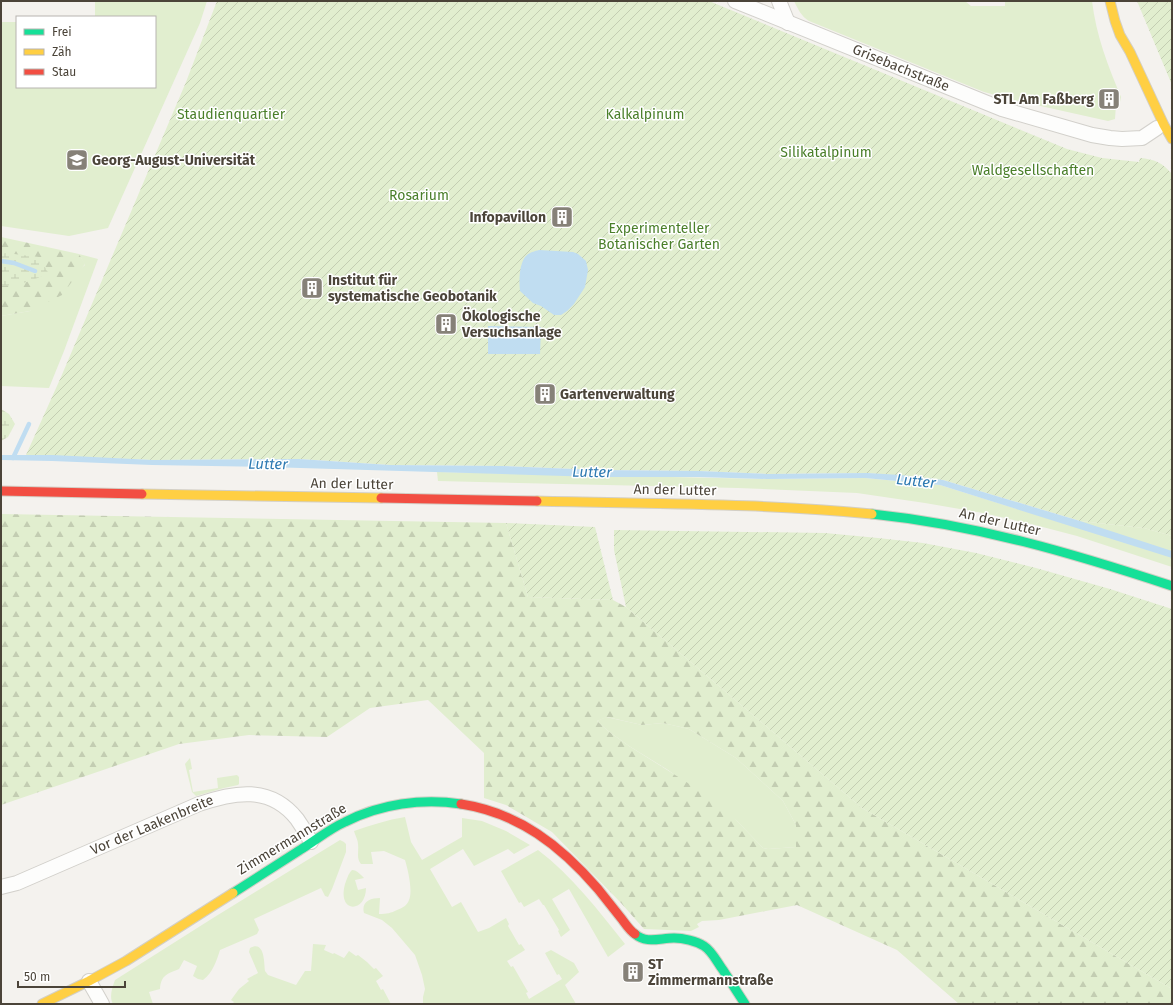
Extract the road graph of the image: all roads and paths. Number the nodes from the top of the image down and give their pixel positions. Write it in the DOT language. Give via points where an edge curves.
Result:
graph roads {
  1 [pos="735,1"];
  2 [pos="779,1"];
  3 [pos="1110,1"];
  4 [pos="788,23"];
  5 [pos="1161,127"];
  6 [pos="1170,142"];
  7 [pos="1,491"];
  8 [pos="1172,586"];
  9 [pos="311,842"];
  10 [pos="1,887"];
  11 [pos="89,982"];
  12 [pos="42,1004"];
  13 [pos="102,1004"];
  14 [pos="745,1004"];
  1 -- 4 [label="street, Grisebachstraße"];
  2 -- 4 [label="street"];
  3 -- 5 [label="main road" via="1120,35 1130,52"];
  4 -- 5 [label="street, Grisebachstraße" via="1002,110 1069,127 1121,132"];
  5 -- 6 [label="main road"];
  7 -- 8 [label="main road, An der Lutter" via="710,505 860,513 909,518 994,534 1100,562"];
  9 -- 10 [label="street, Vor der Laakenbreite" via="297,818 274,799 255,794 230,794 199,804 17,883"];
  9 -- 11 [label="main road, Zimmermannstraße"];
  9 -- 14 [label="main road, Zimmermannstraße" via="352,818 405,803 454,802 494,811 516,820 557,847 595,886 638,937 652,940 674,938 704,946"];
  11 -- 12 [label="main road, Zimmermannstraße"];
  11 -- 13 [label="street"];
}
